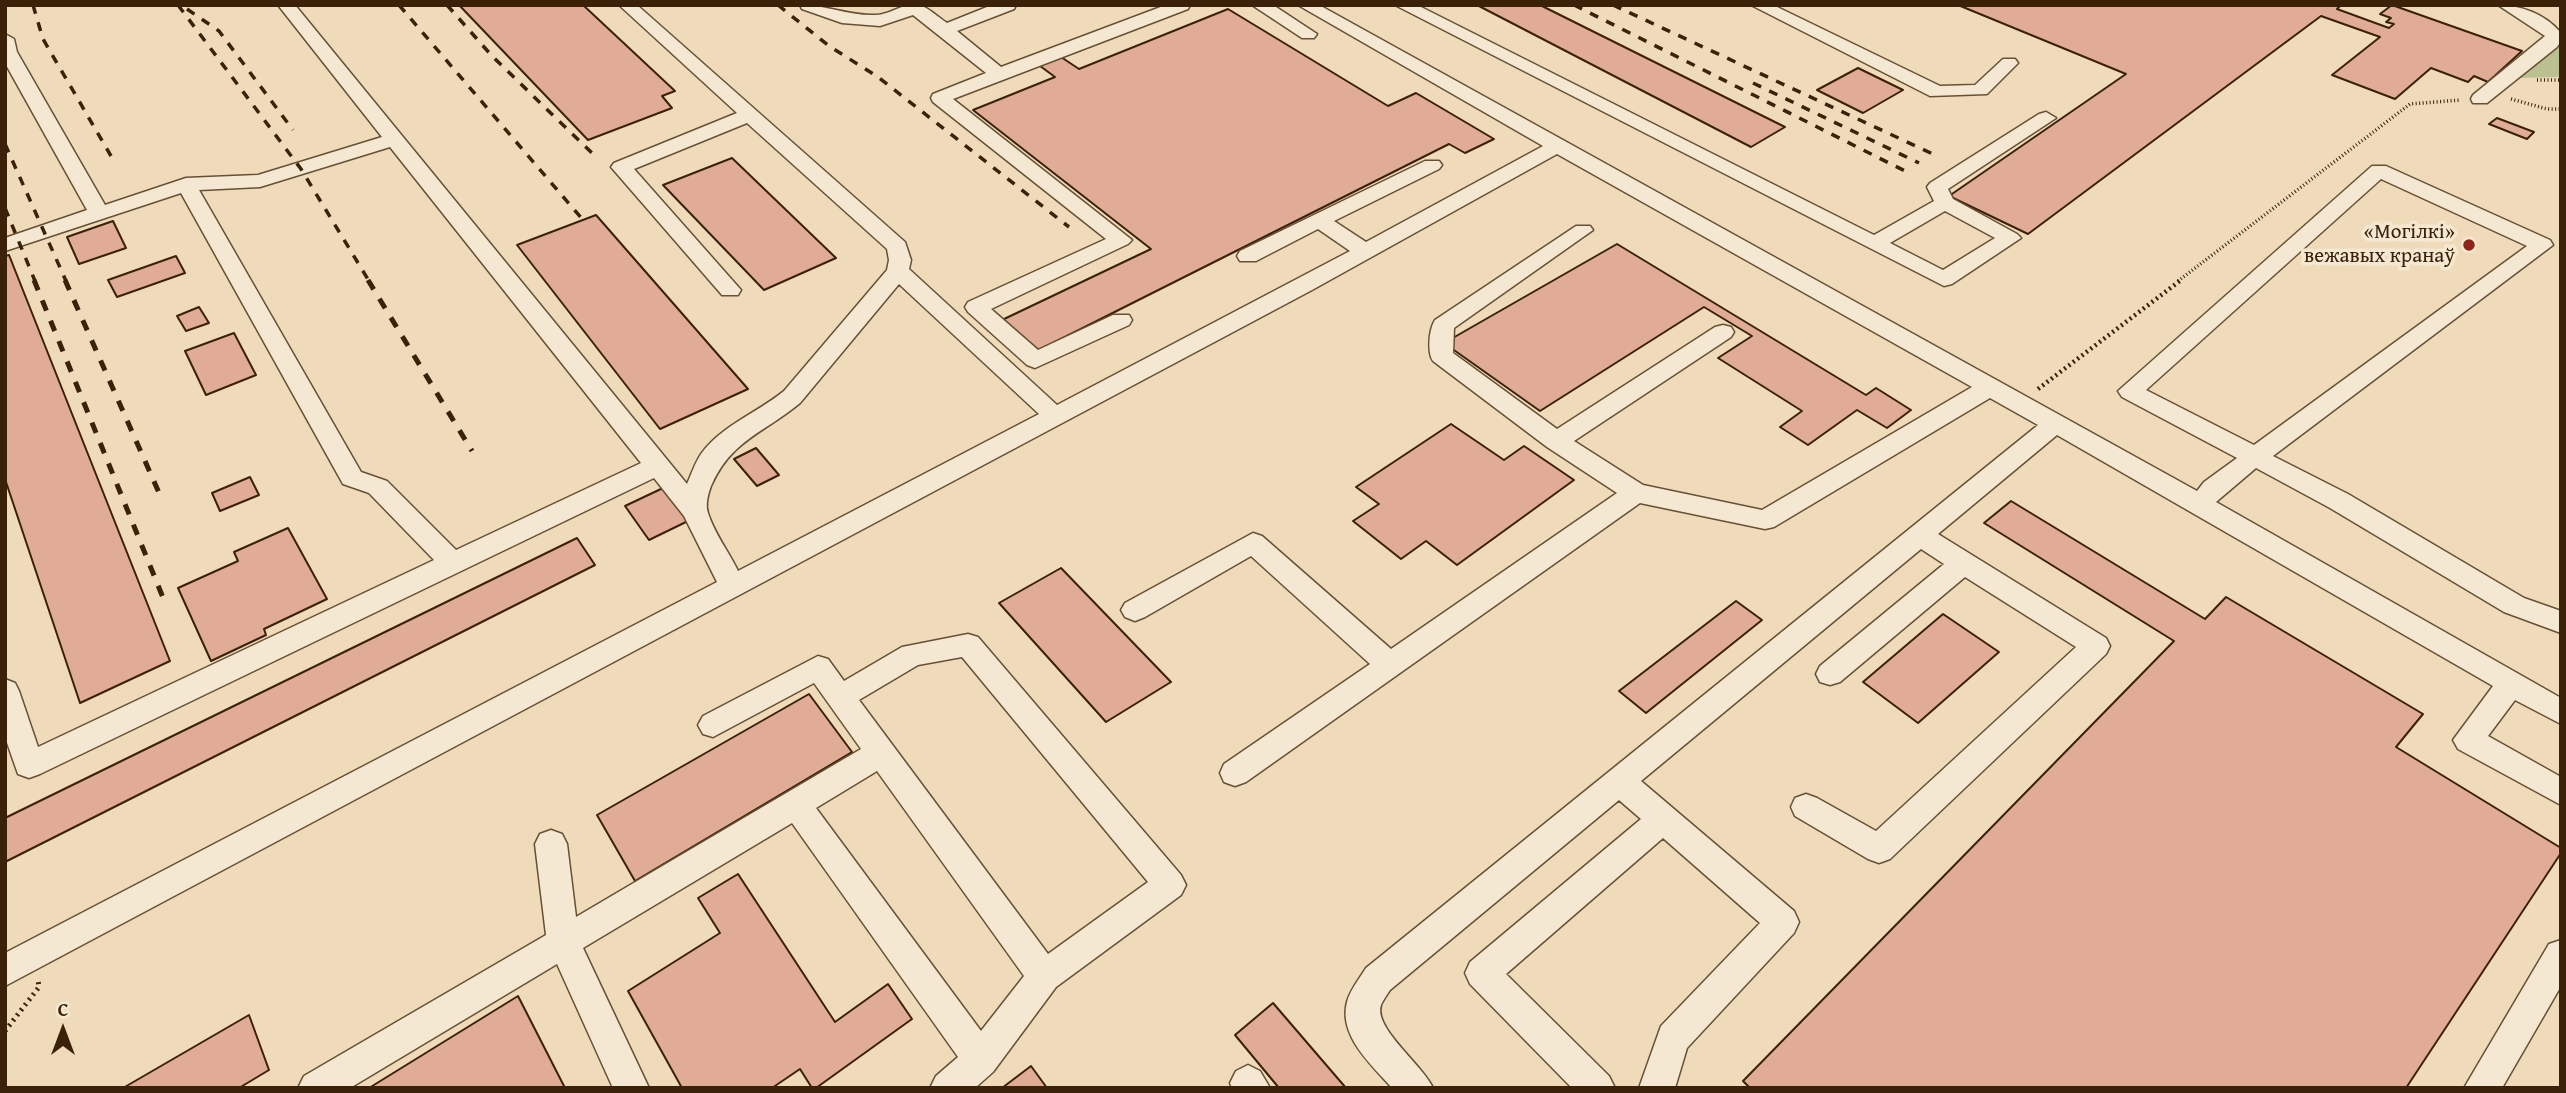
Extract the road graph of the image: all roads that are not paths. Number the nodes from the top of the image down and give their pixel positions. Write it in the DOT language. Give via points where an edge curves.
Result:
graph roads {
  1 [pos="286,5"];
  2 [pos="627,5"];
  3 [pos="808,5"];
  4 [pos="1008,5"];
  5 [pos="1182,5"];
  6 [pos="1259,5"];
  7 [pos="1306,5"];
  8 [pos="1403,5"];
  9 [pos="1759,5"];
  10 [pos="2497,5"];
  11 [pos="2506,6"];
  12 [pos="946,30"];
  13 [pos="1308,34"];
  14 [pos="5,39"];
  15 [pos="2009,63"];
  16 [pos="999,74"];
  17 [pos="2480,99"];
  18 [pos="749,115"];
  19 [pos="2046,118"];
  20 [pos="394,140"];
  21 [pos="1557,146"];
  22 [pos="1433,165"];
  23 [pos="186,184"];
  24 [pos="1945,203"];
  25 [pos="99,213"];
  26 [pos="1320,221"];
  27 [pos="1583,230"];
  28 [pos="1876,243"];
  29 [pos="5,245"];
  30 [pos="1365,251"];
  31 [pos="1248,256"];
  32 [pos="898,271"];
  33 [pos="730,289"];
  34 [pos="1121,320"];
  35 [pos="1723,332"];
  36 [pos="1990,387"];
  37 [pos="1055,416"];
  38 [pos="2054,424"];
  39 [pos="1556,440"];
  40 [pos="2256,456"];
  41 [pos="657,466"];
  42 [pos="1636,493"];
  43 [pos="2200,504"];
  44 [pos="694,511"];
  45 [pos="1919,535"];
  46 [pos="453,563"];
  47 [pos="1963,563"];
  48 [pos="733,586"];
  49 [pos="1135,610"];
  50 [pos="2561,622"];
  51 [pos="1390,665"];
  52 [pos="1830,674"];
  53 [pos="2511,684"];
  54 [pos="5,691"];
  55 [pos="839,697"];
  56 [pos="2561,712"];
  57 [pos="713,725"];
  58 [pos="880,752"];
  59 [pos="1235,773"];
  60 [pos="1619,782"];
  61 [pos="2561,792"];
  62 [pos="796,806"];
  63 [pos="1806,807"];
  64 [pos="1662,820"];
  65 [pos="551,844"];
  66 [pos="563,943"];
  67 [pos="2561,956"];
  68 [pos="5,970"];
  69 [pos="1044,976"];
  70 [pos="981,1060"];
  71 [pos="316,1088"];
  72 [pos="631,1088"];
  73 [pos="948,1088"];
  74 [pos="1415,1088"];
  75 [pos="1597,1088"];
  76 [pos="1657,1088"];
  77 [pos="2482,1088"];
  1 -- 20 [label="lane"];
  2 -- 18 [label="lane"];
  3 -- 12 [label="lane" via="842,18 880,21 915,9"];
  4 -- 12 [label="lane"];
  5 -- 16 [label="lane"];
  6 -- 13 [label="lane"];
  7 -- 21 [label="lane"];
  8 -- 28 [label="lane"];
  9 -- 15 [label="lane" via="1937,92 1980,90"];
  10 -- 11 [label="lane"];
  11 -- 17 [label="lane" via="2554,36"];
  12 -- 16 [label="lane"];
  14 -- 25 [label="lane" via="8,52"];
  16 -- 34 [label="lane" via="940,98 1121,240 976,307 1035,360"];
  18 -- 32 [label="lane" via="897,247"];
  18 -- 33 [label="lane" via="621,167"];
  19 -- 24 [label="lane" via="1937,187"];
  20 -- 23 [label="lane" via="260,181"];
  20 -- 41 [label="lane"];
  21 -- 30 [label="lane"];
  21 -- 36 [label="lane"];
  22 -- 26 [label="lane"];
  23 -- 25 [label="lane"];
  23 -- 46 [label="lane" via="352,478 378,487"];
  24 -- 28 [label="lane"];
  24 -- 28 [label="lane" via="2010,238 1944,279"];
  25 -- 29 [label="lane"];
  26 -- 30 [label="lane"];
  26 -- 31 [label="lane"];
  27 -- 39 [label="lane" via="1443,325 1441,356"];
  30 -- 37 [label="lane"];
  32 -- 37 [label="lane"];
  32 -- 44 [label="lane" via="792,397 730,439 710,460 695,494"];
  35 -- 39 [label="lane"];
  36 -- 38 [label="lane"];
  36 -- 42 [label="lane" via="1765,520"];
  37 -- 48 [label="lane"];
  38 -- 43 [label="lane"];
  38 -- 45 [label="lane"];
  39 -- 42 [label="lane"];
  40 -- 40 [label="lane" via="2388,359 2542,245 2379,170 2130,391"];
  40 -- 43 [label="lane" via="2213,488"];
  40 -- 50 [label="lane" via="2515,605"];
  41 -- 44 [label="lane"];
  41 -- 46 [label="lane"];
  42 -- 51 [label="lane"];
  43 -- 53 [label="lane"];
  44 -- 48 [label="lane"];
  45 -- 47 [label="lane"];
  45 -- 60 [label="lane"];
  46 -- 54 [label="lane" via="29,765"];
  47 -- 52 [label="lane"];
  47 -- 63 [label="lane" via="2096,646 1879,849"];
  48 -- 68 [label="lane"];
  49 -- 51 [label="lane" via="1253,543"];
  51 -- 59 [label="lane"];
  53 -- 56 [label="lane"];
  53 -- 61 [label="lane" via="2468,740"];
  55 -- 57 [label="lane" via="818,667"];
  55 -- 58 [label="lane"];
  55 -- 69 [label="lane" via="912,655 968,645 1170,885"];
  58 -- 62 [label="lane"];
  58 -- 69 [label="lane"];
  60 -- 64 [label="lane"];
  60 -- 74 [label="lane" via="1378,979 1363,1004 1366,1031"];
  62 -- 66 [label="lane"];
  62 -- 70 [label="lane"];
  64 -- 75 [label="lane" via="1482,973"];
  64 -- 76 [label="lane" via="1783,922 1673,1038"];
  65 -- 66 [label="lane"];
  66 -- 71 [label="lane"];
  66 -- 72 [label="lane"];
  67 -- 77 [label="lane"];
  69 -- 70 [label="lane"];
  70 -- 73 [label="lane"];
}
